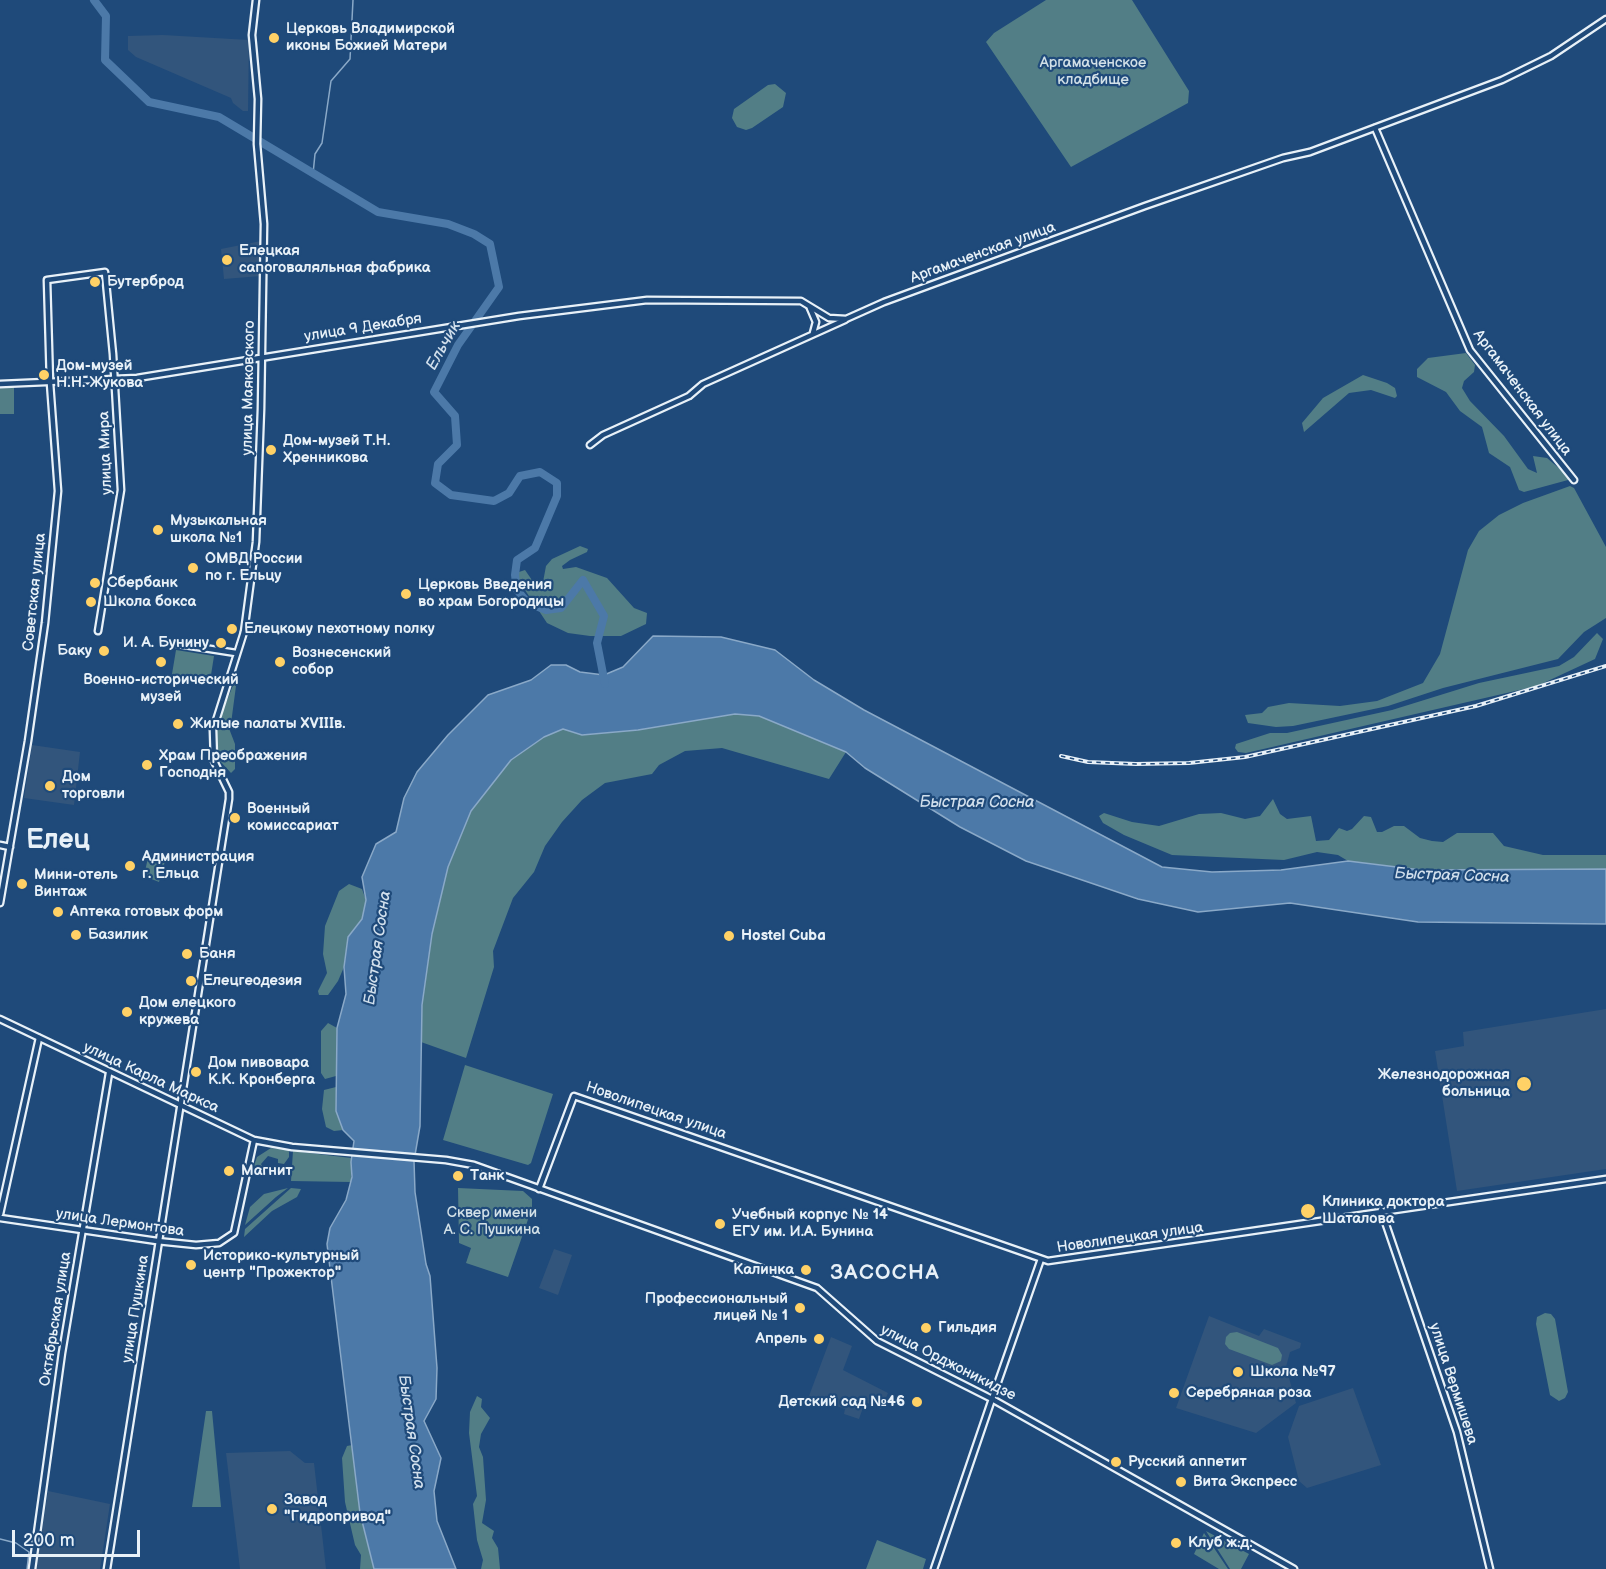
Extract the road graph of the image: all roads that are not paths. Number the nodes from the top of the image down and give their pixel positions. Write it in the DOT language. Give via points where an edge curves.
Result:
graph roads {
  1 [pos="256,0"];
  2 [pos="1606,18"];
  3 [pos="1375,128"];
  4 [pos="105,272"];
  5 [pos="810,307"];
  6 [pos="846,319"];
  7 [pos="811,335"];
  8 [pos="261,357"];
  9 [pos="115,380"];
  10 [pos="50,383"];
  11 [pos="0,384"];
  12 [pos="590,445"];
  13 [pos="1574,480"];
  14 [pos="98,631"];
  15 [pos="244,632"];
  16 [pos="172,643"];
  17 [pos="236,653"];
  18 [pos="0,845"];
  19 [pos="10,847"];
  20 [pos="0,903"];
  21 [pos="0,1019"];
  22 [pos="39,1038"];
  23 [pos="109,1073"];
  24 [pos="180,1105"];
  25 [pos="254,1140"];
  26 [pos="446,1160"];
  27 [pos="1606,1179"];
  28 [pos="539,1189"];
  29 [pos="1381,1210"];
  30 [pos="0,1216"];
  31 [pos="82,1231"];
  32 [pos="159,1241"];
  33 [pos="1041,1259"];
  34 [pos="992,1399"];
  35 [pos="32,1569"];
  36 [pos="107,1569"];
  37 [pos="934,1569"];
  38 [pos="1294,1569"];
  39 [pos="1490,1569"];
  1 -- 8 [label="street, улица Маяковского" via="252,35 264,224"];
  2 -- 3 [label="street, Аргамаченская улица" via="1551,56 1502,80"];
  3 -- 6 [label="street, Аргамаченская улица" via="1145,206"];
  3 -- 13 [label="street, Аргамаченская улица" via="1470,350"];
  4 -- 9 [label="street, улица Мира"];
  4 -- 10 [label="street, Советская улица" via="47,280"];
  5 -- 6 [label="street, Аргамаченская улица" via="829,318"];
  5 -- 7 [label="street" via="816,322"];
  5 -- 8 [label="street, улица 9 Декабря" via="801,301 647,300"];
  6 -- 7 [label="street"];
  7 -- 12 [label="street" via="703,384 689,396 603,435"];
  8 -- 9 [label="street, улица 9 Декабря"];
  8 -- 15 [label="street, улица Маяковского" via="256,542"];
  9 -- 10 [label="street, улица 9 Декабря"];
  9 -- 14 [label="street, улица Мира" via="120,509"];
  10 -- 11 [label="street, улица 9 Декабря"];
  10 -- 19 [label="street, Советская улица" via="58,491 45,623"];
  15 -- 17 [label="street, улица Пушкина"];
  16 -- 17 [label="street"];
  17 -- 24 [label="street, улица Пушкина" via="212,738 214,761 229,800"];
  18 -- 19 [label="street"];
  19 -- 20 [label="street, Советская улица"];
  21 -- 22 [label="street, улица Карла Маркса"];
  22 -- 23 [label="street, улица Карла Маркса"];
  22 -- 30 [label="street"];
  23 -- 24 [label="street, улица Карла Маркса"];
  23 -- 31 [label="street, Октябрьская улица"];
  24 -- 25 [label="street, улица Карла Маркса"];
  24 -- 32 [label="street, улица Пушкина"];
  25 -- 26 [label="street, улица Карла Маркса" via="295,1148"];
  25 -- 32 [label="street, улица Лермонтова" via="234,1233 219,1243"];
  26 -- 28 [label="street, улица Орджоникидзе" via="498,1173"];
  27 -- 29 [label="street, Новолипецкая улица"];
  28 -- 33 [label="street, Новолипецкая улица" via="574,1096"];
  28 -- 34 [label="street, улица Орджоникидзе" via="817,1288 877,1341"];
  29 -- 33 [label="street, Новолипецкая улица" via="1147,1249 1048,1262"];
  29 -- 39 [label="street, улица Вермишева" via="1457,1432"];
  30 -- 31 [label="street, улица Лермонтова"];
  31 -- 32 [label="street, улица Лермонтова"];
  31 -- 35 [label="street, Октябрьская улица"];
  32 -- 36 [label="street, улица Пушкина"];
  33 -- 34 [label="street"];
  34 -- 37 [label="street"];
  34 -- 38 [label="street, улица Орджоникидзе"];
}
